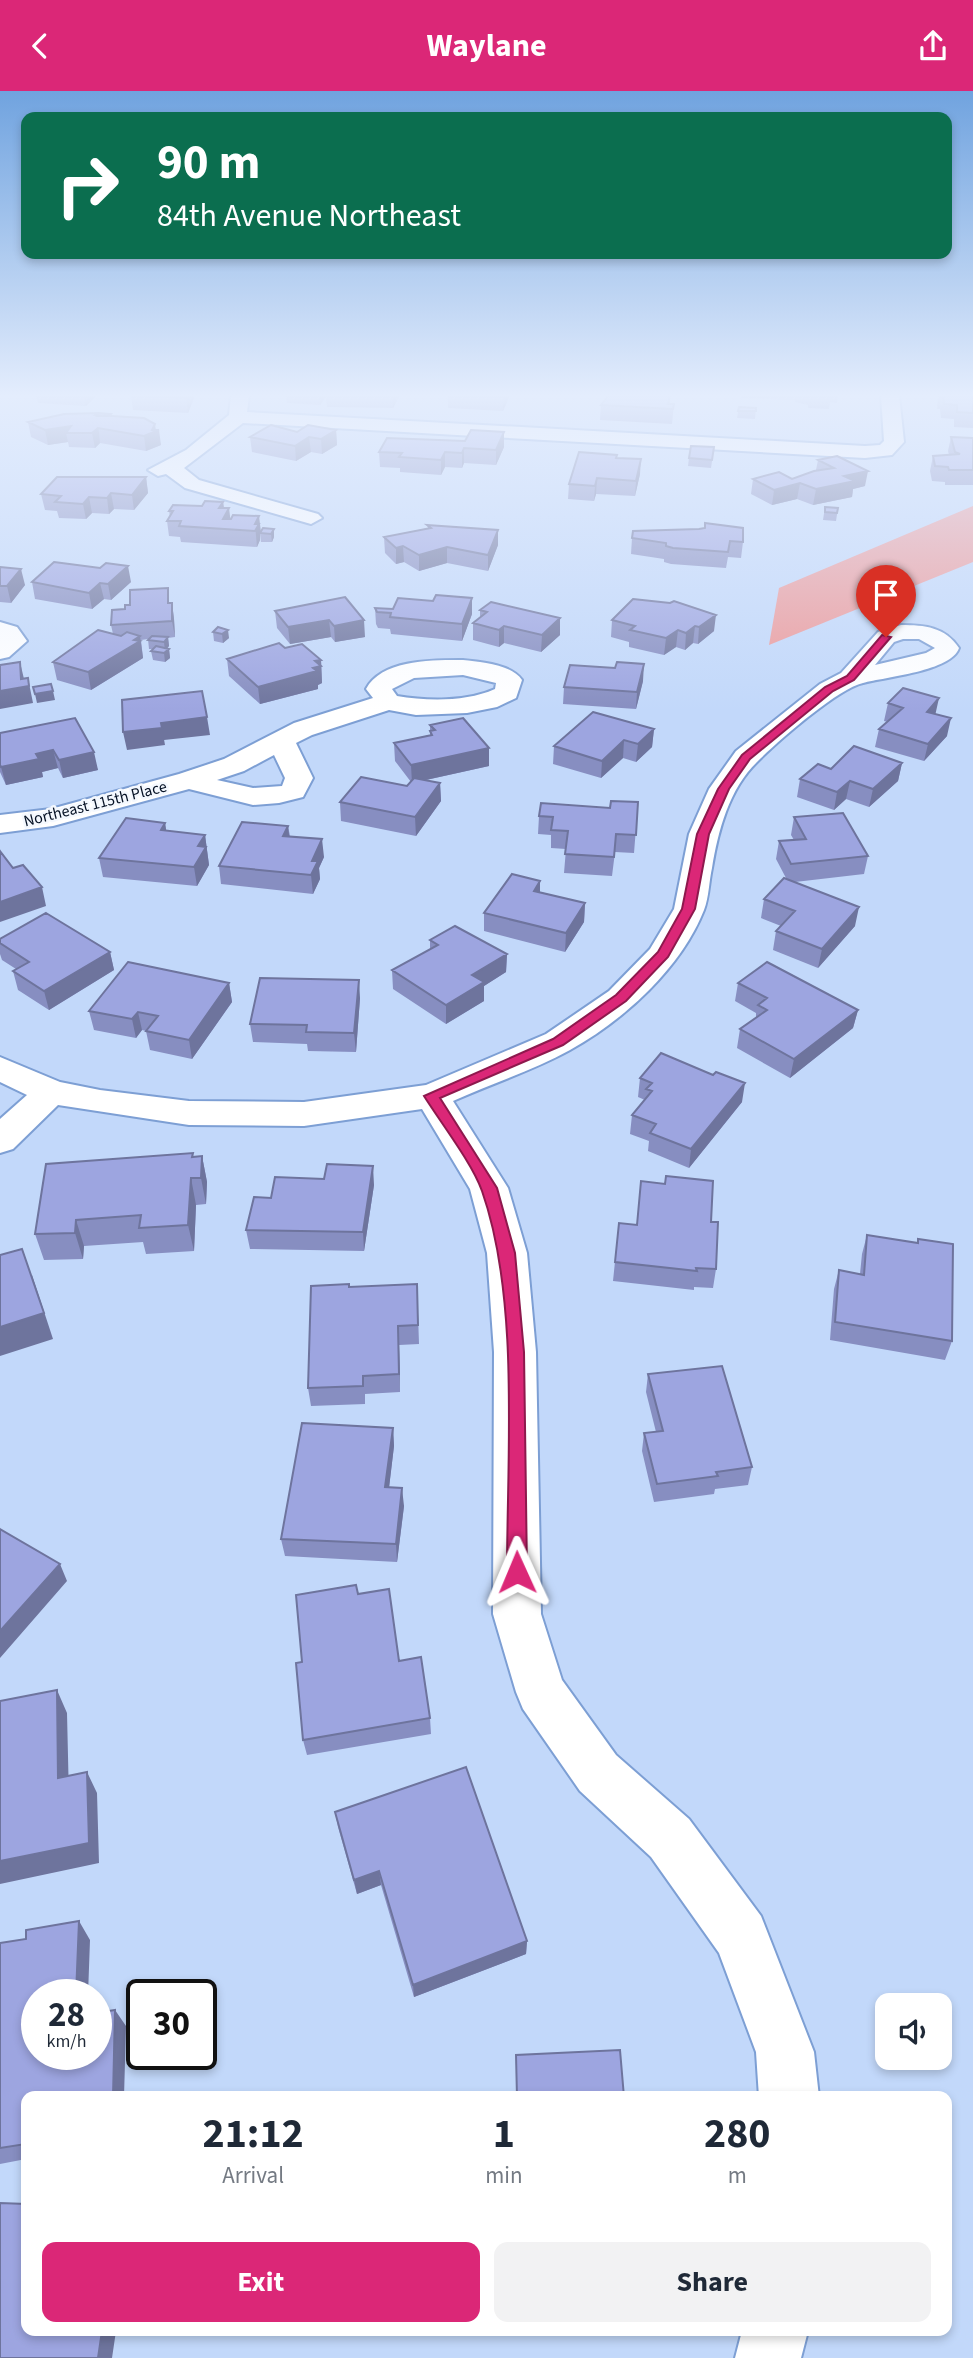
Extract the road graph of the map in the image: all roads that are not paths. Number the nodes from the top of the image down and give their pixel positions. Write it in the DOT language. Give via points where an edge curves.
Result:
graph roads {
  1 [pos="251,501"];
  2 [pos="311,518"];
  3 [pos="0,629"];
  4 [pos="0,652"];
  5 [pos="850,678"];
  6 [pos="388,702"];
  7 [pos="281,741"];
  8 [pos="189,780"];
  9 [pos="0,824"];
  10 [pos="0,1067"];
  11 [pos="51,1092"];
  12 [pos="432,1096"];
  13 [pos="0,1140"];
  14 [pos="788,2091"];
  15 [pos="774,2336"];
  16 [pos="768,2358"];
  1 -- 2 [label="street"];
  3 -- 4 [label="street" via="15,641"];
  5 -- 12 [label="street" via="777,729 738,768 703,834 689,909 663,954 621,998 558,1042"];
  6 -- 7 [label="street, Northeast 115th Place" via="303,729"];
  7 -- 8 [label="street, Northeast 115th Place" via="234,765"];
  7 -- 8 [label="street, Northeast 115th Place" via="299,778 293,791 272,799 246,798"];
  8 -- 9 [label="street, Northeast 115th Place" via="53,817"];
  10 -- 11 [label="street"];
  11 -- 12 [label="street" via="189,1113 304,1114"];
  11 -- 13 [label="street"];
  12 -- 14 [label="street" via="489,1188 507,1253 515,1352 517,1614 541,1692 598,1773 670,1838 741,1936 785,2052"];
  15 -- 16 [label="street"];
}
